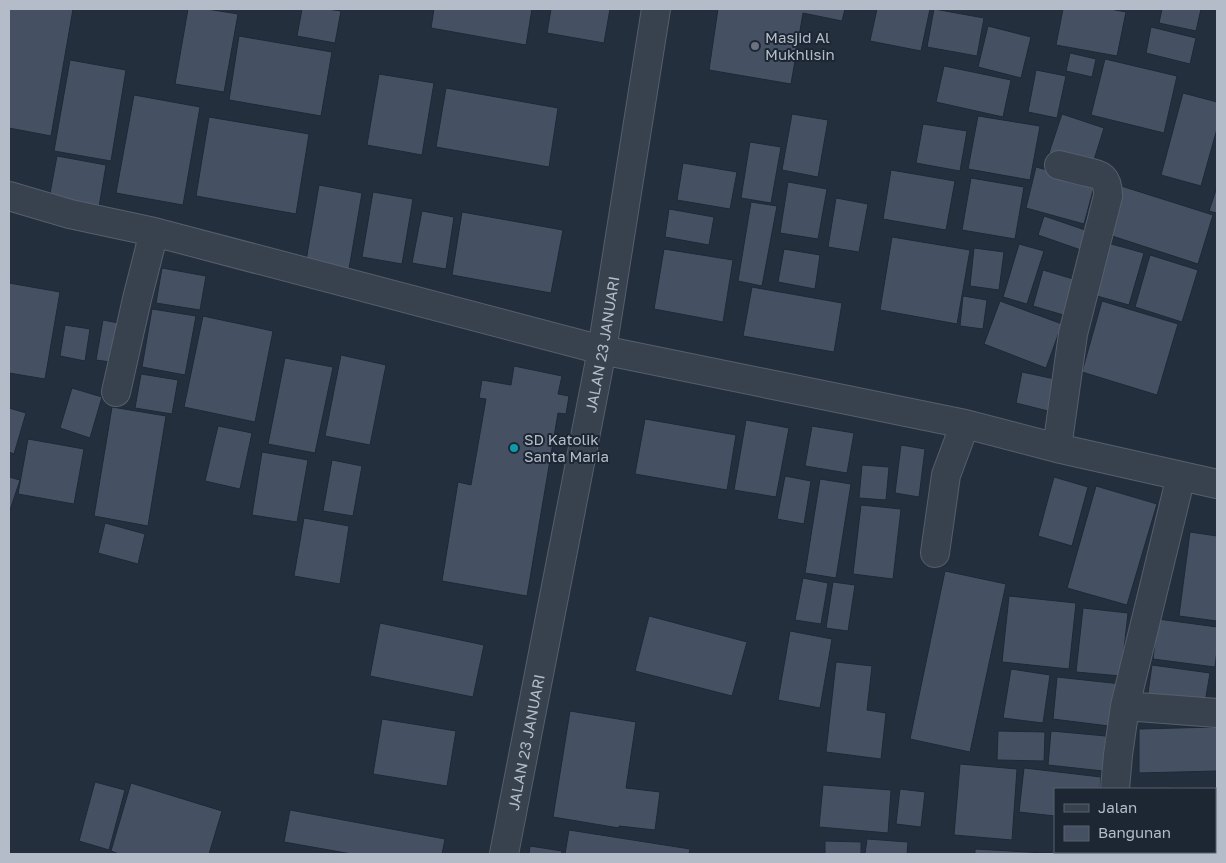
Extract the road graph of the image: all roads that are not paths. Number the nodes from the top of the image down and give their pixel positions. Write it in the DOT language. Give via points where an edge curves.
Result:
graph roads {
  1 [pos="656,9"];
  2 [pos="1059,165"];
  3 [pos="9,196"];
  4 [pos="154,232"];
  5 [pos="602,350"];
  6 [pos="116,392"];
  7 [pos="965,424"];
  8 [pos="1057,448"];
  9 [pos="1181,476"];
  10 [pos="1217,484"];
  11 [pos="935,553"];
  12 [pos="1126,706"];
  13 [pos="1217,713"];
  14 [pos="1115,788"];
  15 [pos="504,854"];
  1 -- 5 [label="street, JALAN 23 JANUARI"];
  2 -- 8 [label="street" via="1099,174 1106,181 1108,196 1073,334"];
  3 -- 4 [label="street" via="70,214"];
  4 -- 5 [label="street"];
  4 -- 6 [label="street"];
  5 -- 7 [label="street"];
  5 -- 15 [label="street, JALAN 23 JANUARI"];
  7 -- 8 [label="street"];
  7 -- 11 [label="street" via="946,475"];
  8 -- 9 [label="street"];
  9 -- 10 [label="street"];
  9 -- 12 [label="street"];
  12 -- 13 [label="street"];
  12 -- 14 [label="street"];
}
